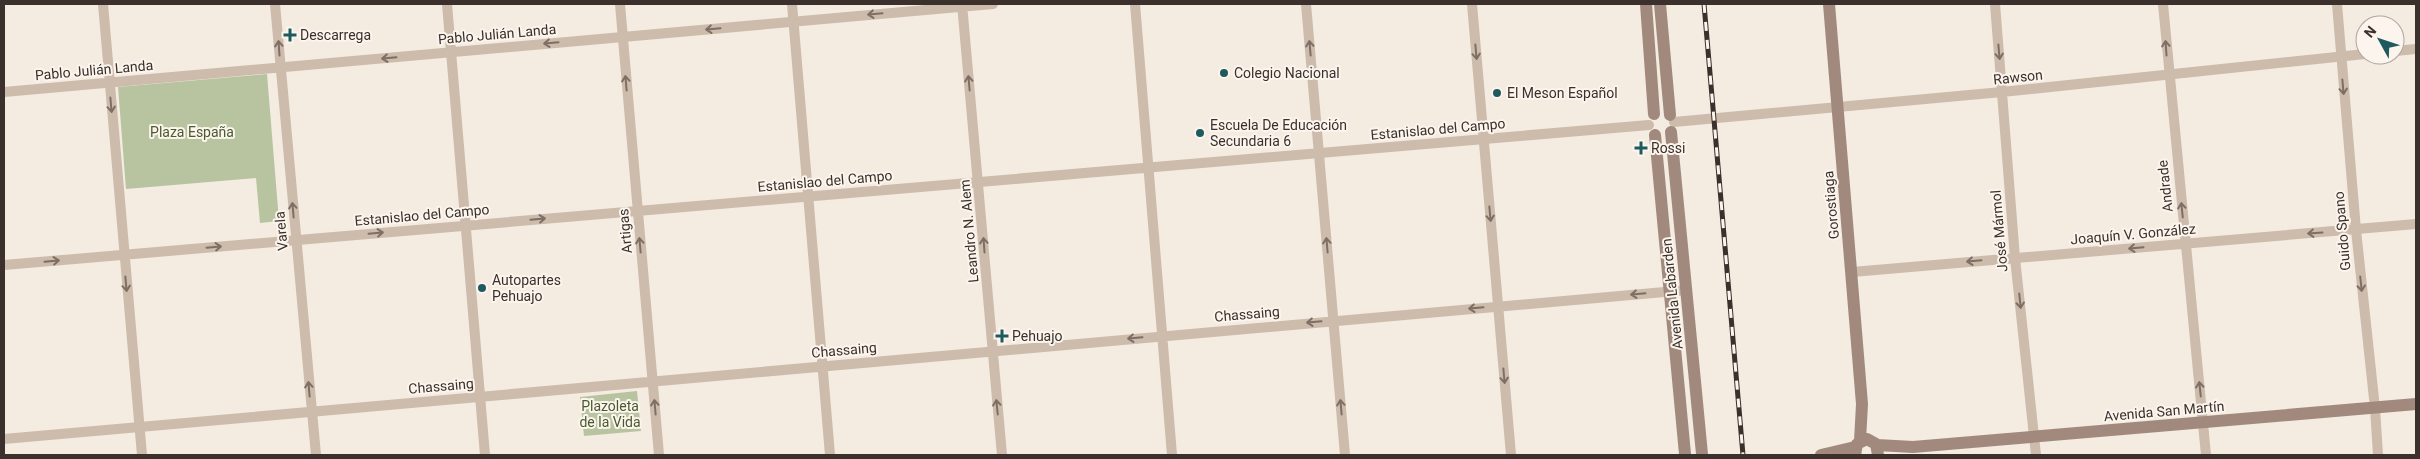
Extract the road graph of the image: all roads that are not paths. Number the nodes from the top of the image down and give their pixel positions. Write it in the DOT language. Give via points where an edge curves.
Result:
graph roads {
  1 [pos="103,4"];
  2 [pos="275,4"];
  3 [pos="447,4"];
  4 [pos="620,4"];
  5 [pos="792,4"];
  6 [pos="993,4"];
  7 [pos="1135,4"];
  8 [pos="1306,4"];
  9 [pos="1472,4"];
  10 [pos="1646,4"];
  11 [pos="1660,4"];
  12 [pos="1828,4"];
  13 [pos="1995,4"];
  14 [pos="2163,4"];
  15 [pos="2337,4"];
  16 [pos="962,5"];
  17 [pos="793,22"];
  18 [pos="622,37"];
  19 [pos="452,52"];
  20 [pos="2355,55"];
  21 [pos="2341,56"];
  22 [pos="280,67"];
  23 [pos="2168,74"];
  24 [pos="110,82"];
  25 [pos="4,92"];
  26 [pos="2002,92"];
  27 [pos="1837,107"];
  28 [pos="1671,123"];
  29 [pos="1653,125"];
  30 [pos="1484,138"];
  31 [pos="1319,153"];
  32 [pos="1149,168"];
  33 [pos="979,182"];
  34 [pos="809,196"];
  35 [pos="637,211"];
  36 [pos="2416,224"];
  37 [pos="465,225"];
  38 [pos="2356,230"];
  39 [pos="296,240"];
  40 [pos="2185,244"];
  41 [pos="124,255"];
  42 [pos="2015,258"];
  43 [pos="4,265"];
  44 [pos="1852,272"];
  45 [pos="1687,290"];
  46 [pos="1671,291"];
  47 [pos="1498,306"];
  48 [pos="1334,320"];
  49 [pos="1161,336"];
  50 [pos="992,351"];
  51 [pos="822,366"];
  52 [pos="653,381"];
  53 [pos="480,396"];
  54 [pos="2416,404"];
  55 [pos="2375,408"];
  56 [pos="311,412"];
  57 [pos="2204,423"];
  58 [pos="139,427"];
  59 [pos="2035,436"];
  60 [pos="4,439"];
  61 [pos="1868,449"];
  62 [pos="1685,454"];
  63 [pos="1703,454"];
  64 [pos="142,455"];
  65 [pos="316,455"];
  66 [pos="485,455"];
  67 [pos="659,455"];
  68 [pos="830,455"];
  69 [pos="1002,455"];
  70 [pos="1172,455"];
  71 [pos="1345,455"];
  72 [pos="1511,455"];
  73 [pos="1821,455"];
  74 [pos="2036,455"];
  75 [pos="2206,455"];
  76 [pos="2378,455"];
  1 -- 24 [label="street"];
  22 -- 2 [label="street, Varela, one-way"];
  3 -- 19 [label="street"];
  4 -- 18 [label="street, Artigas"];
  5 -- 17 [label="street"];
  6 -- 16 [label="street, Pablo Julián Landa"];
  7 -- 32 [label="street"];
  31 -- 8 [label="street, one-way"];
  9 -- 30 [label="street, one-way"];
  10 -- 29 [label="main road, Avenida Labarden"];
  11 -- 28 [label="main road, Avenida Labarden"];
  12 -- 27 [label="main road, Gorostiaga"];
  13 -- 26 [label="street, José Mármol, one-way"];
  23 -- 14 [label="street, Andrade, one-way"];
  15 -- 21 [label="street, Guido Spano"];
  16 -- 17 [label="street, Pablo Julián Landa, one-way"];
  33 -- 16 [label="street, Leandro N. Alem, one-way"];
  17 -- 18 [label="street, Pablo Julián Landa, one-way"];
  17 -- 34 [label="street"];
  18 -- 19 [label="street, Pablo Julián Landa, one-way"];
  35 -- 18 [label="street, Artigas, one-way"];
  19 -- 22 [label="street, Pablo Julián Landa, one-way"];
  19 -- 37 [label="street"];
  20 -- 21 [label="street, Rawson"];
  21 -- 23 [label="street, Rawson"];
  21 -- 38 [label="street, Guido Spano, one-way"];
  22 -- 24 [label="street, Pablo Julián Landa"];
  39 -- 22 [label="street, Varela, one-way"];
  23 -- 26 [label="street, Rawson"];
  40 -- 23 [label="street, Andrade, one-way"];
  24 -- 25 [label="street, Pablo Julián Landa"];
  24 -- 41 [label="street, one-way"];
  26 -- 27 [label="street, Rawson"];
  26 -- 42 [label="street, José Mármol"];
  27 -- 28 [label="street, Rawson"];
  27 -- 44 [label="main road, Gorostiaga"];
  28 -- 29 [label="main road" via="1662,112"];
  28 -- 29 [label="main road" via="1664,136"];
  28 -- 45 [label="main road, Avenida Labarden"];
  29 -- 30 [label="street, Estanislao del Campo"];
  29 -- 46 [label="main road, Avenida Labarden"];
  30 -- 31 [label="street, Estanislao del Campo"];
  30 -- 47 [label="street, one-way"];
  31 -- 32 [label="street, Estanislao del Campo"];
  48 -- 31 [label="street, one-way"];
  32 -- 33 [label="street, Estanislao del Campo"];
  32 -- 49 [label="street"];
  33 -- 34 [label="street, Estanislao del Campo"];
  50 -- 33 [label="street, Leandro N. Alem, one-way"];
  34 -- 35 [label="street, Estanislao del Campo"];
  34 -- 51 [label="street"];
  37 -- 35 [label="street, Estanislao del Campo, one-way"];
  52 -- 35 [label="street, Artigas, one-way"];
  36 -- 38 [label="street, Joaquín V. González"];
  39 -- 37 [label="street, Estanislao del Campo, one-way"];
  37 -- 53 [label="street"];
  38 -- 40 [label="street, Joaquín V. González, one-way"];
  38 -- 55 [label="street, Guido Spano, one-way"];
  41 -- 39 [label="street, Estanislao del Campo, one-way"];
  56 -- 39 [label="street, Varela, one-way"];
  40 -- 42 [label="street, Joaquín V. González, one-way"];
  57 -- 40 [label="street, Andrade, one-way"];
  43 -- 41 [label="street, Estanislao del Campo, one-way"];
  41 -- 58 [label="street, one-way"];
  42 -- 44 [label="street, Joaquín V. González, one-way"];
  42 -- 59 [label="street, José Mármol, one-way"];
  44 -- 61 [label="main road, Gorostiaga"];
  45 -- 46 [label="street, Chassaing"];
  45 -- 63 [label="main road, Avenida Labarden"];
  46 -- 47 [label="street, Chassaing, one-way"];
  46 -- 62 [label="main road, Avenida Labarden"];
  47 -- 48 [label="street, Chassaing, one-way"];
  47 -- 72 [label="street, one-way"];
  48 -- 49 [label="street, Chassaing, one-way"];
  71 -- 48 [label="street, one-way"];
  49 -- 50 [label="street, Chassaing, one-way"];
  49 -- 70 [label="street"];
  50 -- 51 [label="street, Chassaing"];
  69 -- 50 [label="street, Leandro N. Alem, one-way"];
  51 -- 52 [label="street, Chassaing"];
  51 -- 68 [label="street"];
  52 -- 53 [label="street, Chassaing"];
  67 -- 52 [label="street, Artigas, one-way"];
  53 -- 56 [label="street, Chassaing"];
  53 -- 66 [label="street"];
  54 -- 55 [label="main road, Avenida San Martín"];
  55 -- 57 [label="main road, Avenida San Martín"];
  55 -- 76 [label="street, Guido Spano"];
  56 -- 58 [label="street, Chassaing"];
  56 -- 65 [label="street, Varela"];
  57 -- 59 [label="main road, Avenida San Martín"];
  57 -- 75 [label="street, Andrade"];
  58 -- 60 [label="street, Chassaing"];
  58 -- 64 [label="street"];
  59 -- 61 [label="main road, Avenida San Martín"];
  59 -- 74 [label="street, José Mármol"];
  61 -- 73 [label="main road, Avenida San Martín"];
  62 -- 63 [label="main road" via="1692,451"];
}
